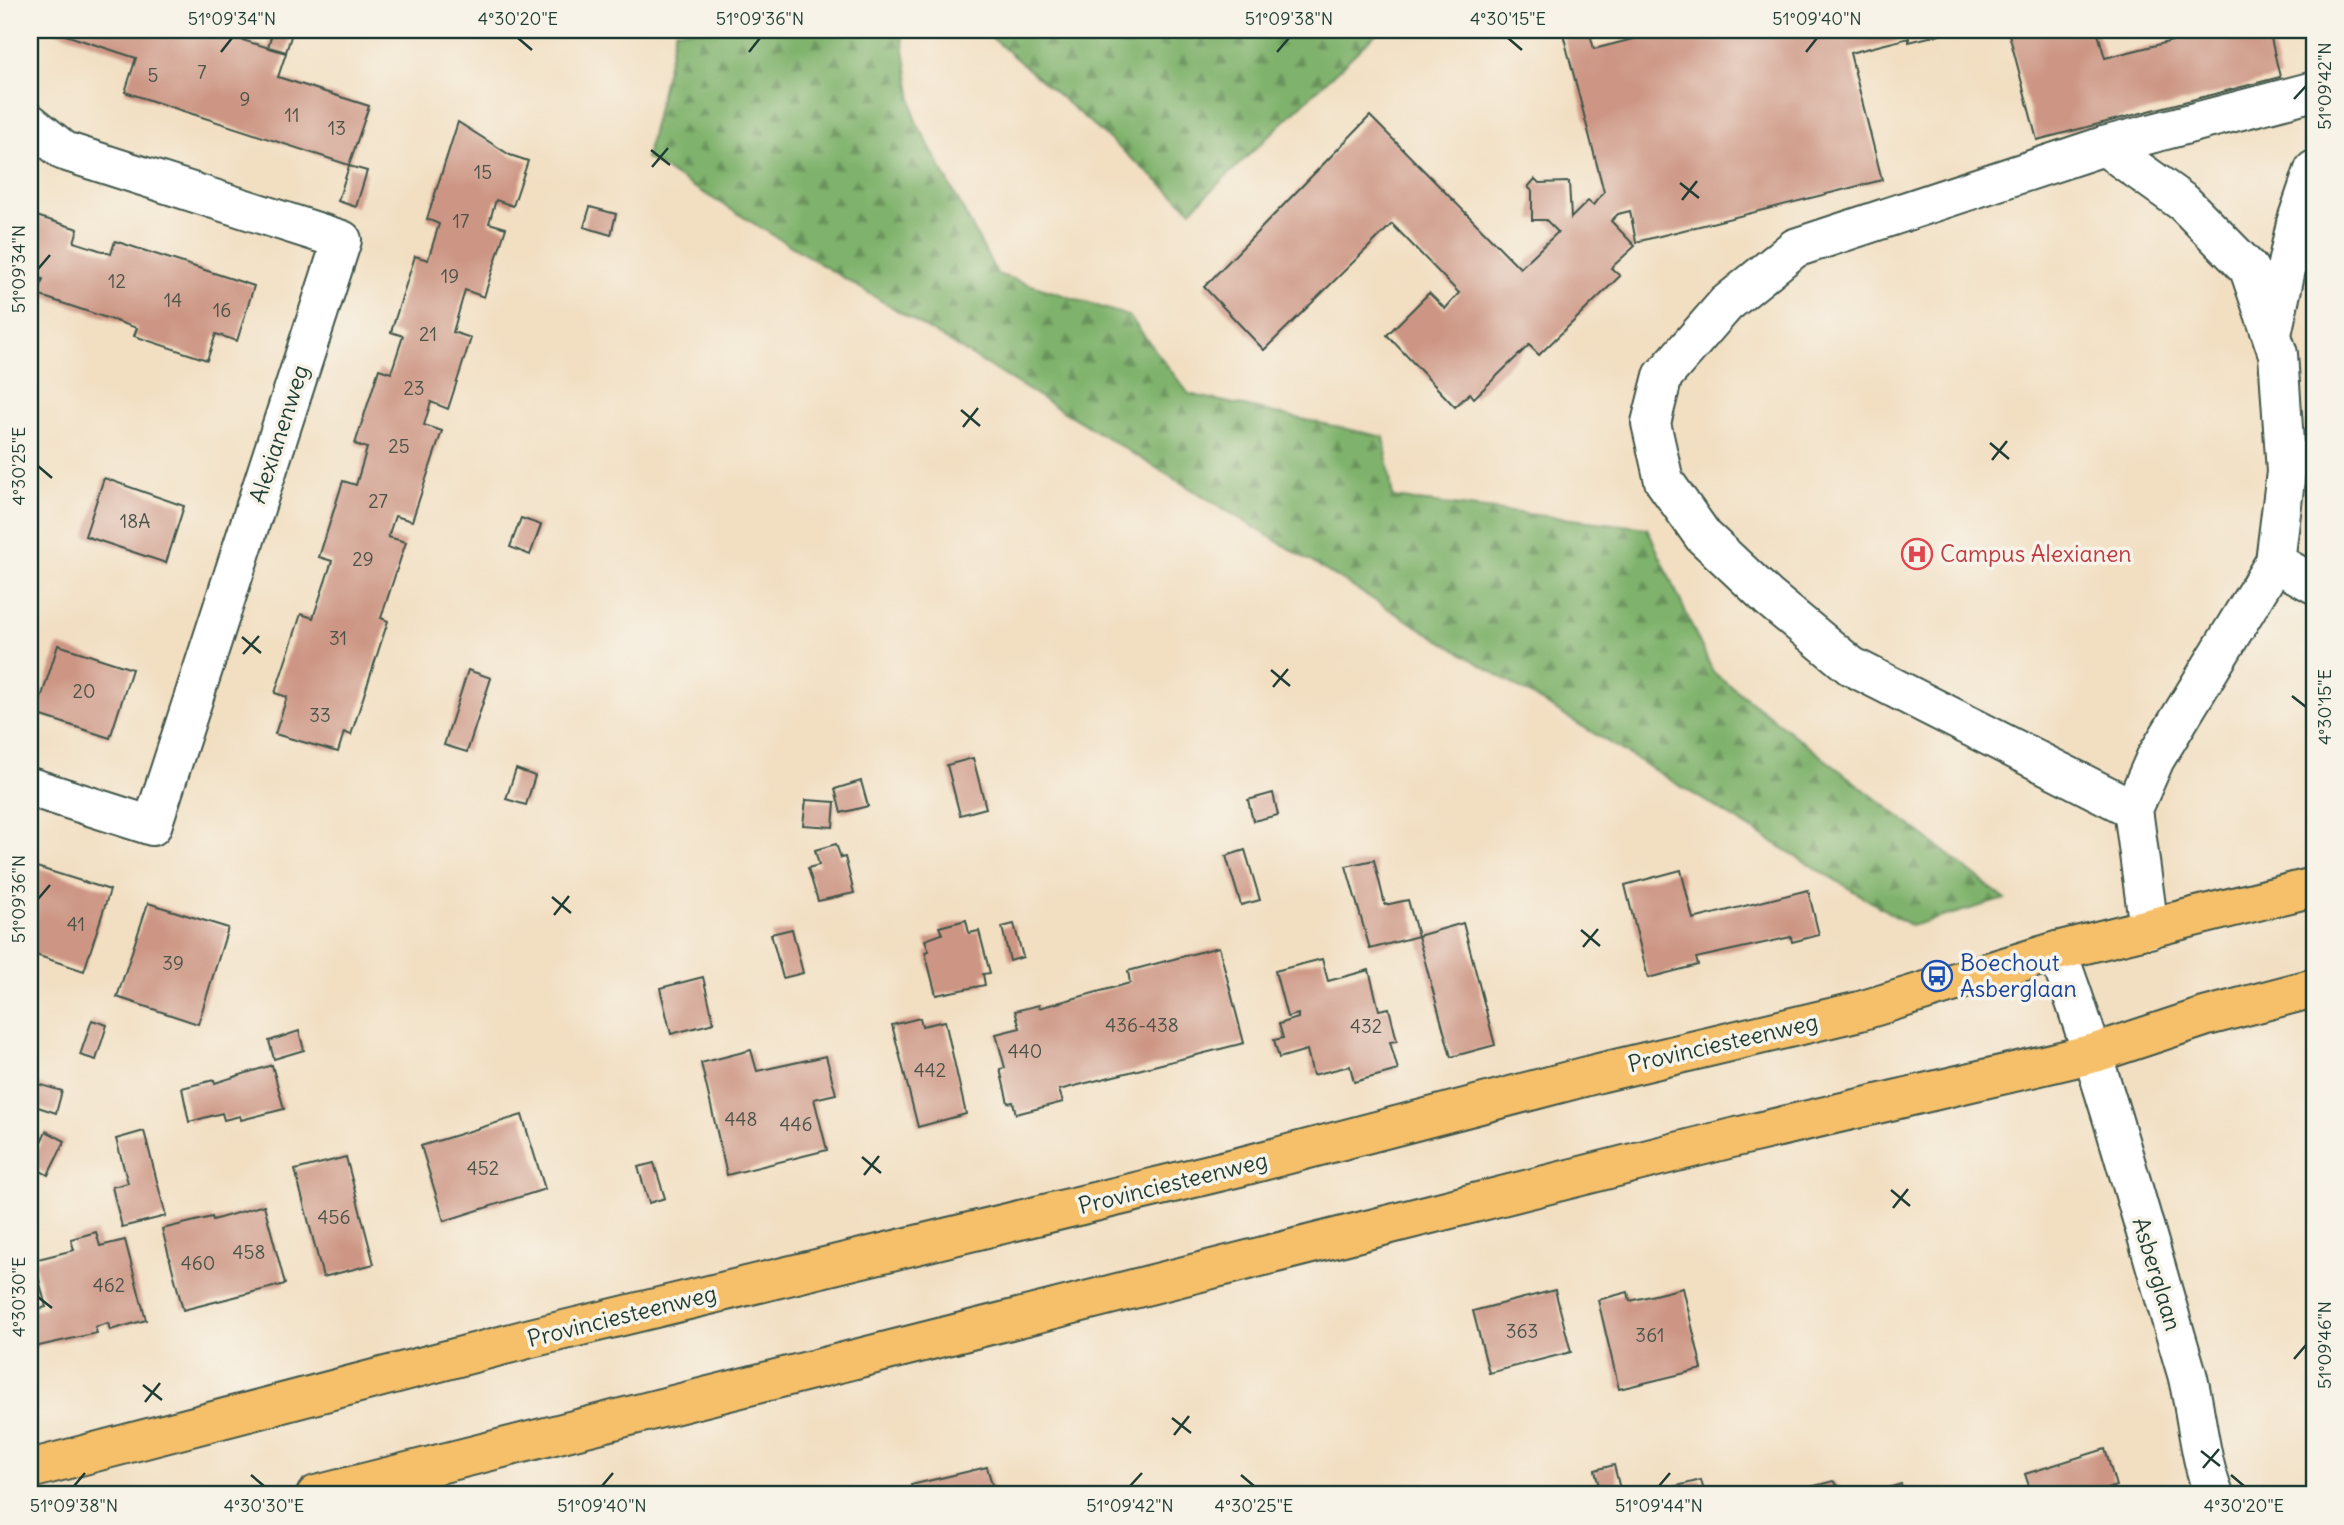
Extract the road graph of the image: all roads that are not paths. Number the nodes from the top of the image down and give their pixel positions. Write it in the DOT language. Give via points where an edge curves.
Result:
graph roads {
  1 [pos="2314,91"];
  2 [pos="30,123"];
  3 [pos="2104,146"];
  4 [pos="2314,170"];
  5 [pos="2272,334"];
  6 [pos="2274,562"];
  7 [pos="2314,584"];
  8 [pos="30,787"];
  9 [pos="2133,809"];
  10 [pos="2314,887"];
  11 [pos="2149,929"];
  12 [pos="2057,951"];
  13 [pos="2314,988"];
  14 [pos="2095,1053"];
  15 [pos="30,1469"];
  16 [pos="316,1495"];
  17 [pos="2214,1495"];
  1 -- 3 [label="street"];
  2 -- 8 [label="street, Alexianenweg" via="64,151 342,240 152,826"];
  3 -- 5 [label="street" via="2184,204 2249,269"];
  3 -- 9 [label="street" via="1795,248 1726,304 1663,376 1651,423 1664,481 1703,536 1851,666"];
  4 -- 5 [label="street" via="2296,223"];
  5 -- 6 [label="street" via="2278,354 2286,472"];
  6 -- 7 [label="street"];
  6 -- 9 [label="street" via="2155,758"];
  9 -- 11 [label="street"];
  10 -- 11 [label="main road, Provinciesteenweg"];
  11 -- 12 [label="main road, Provinciesteenweg"];
  12 -- 14 [label="street, Asberglaan"];
  12 -- 15 [label="main road, Provinciesteenweg" via="1860,1011 531,1338"];
  13 -- 14 [label="main road"];
  14 -- 16 [label="main road" via="1718,1142"];
  14 -- 17 [label="street, Asberglaan" via="2187,1374 2205,1474"];
}
